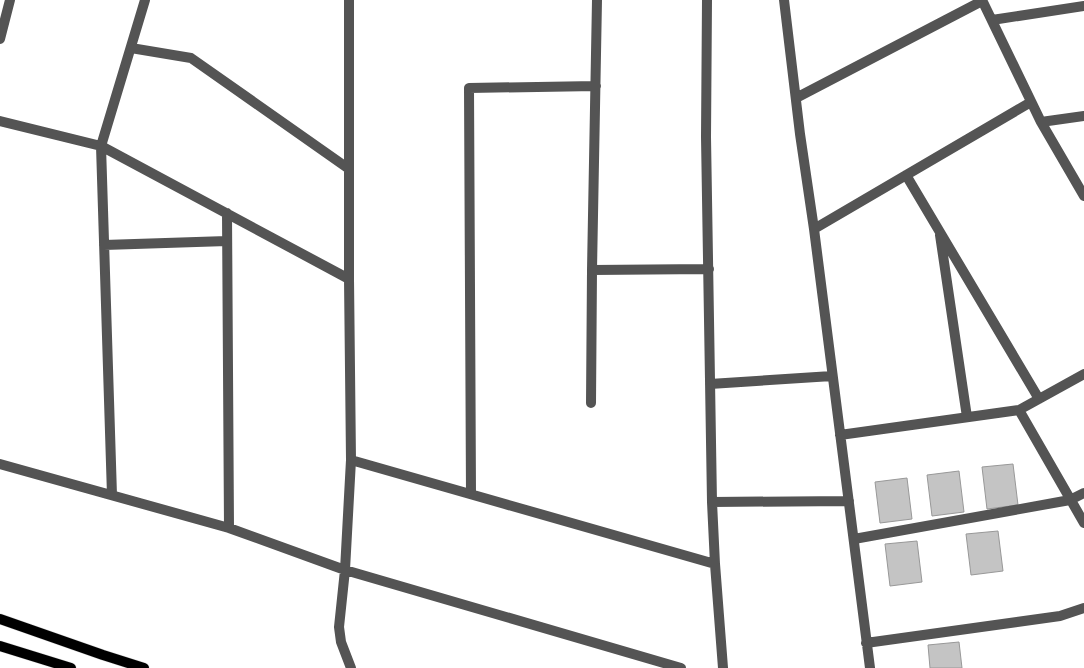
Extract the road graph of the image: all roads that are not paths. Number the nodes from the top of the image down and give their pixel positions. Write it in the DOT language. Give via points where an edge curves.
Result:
graph roads {
  1 [pos="10,0"];
  2 [pos="145,0"];
  3 [pos="349,0"];
  4 [pos="597,0"];
  5 [pos="707,0"];
  6 [pos="784,0"];
  7 [pos="982,1"];
  8 [pos="1084,6"];
  9 [pos="992,20"];
  10 [pos="0,39"];
  11 [pos="131,48"];
  12 [pos="596,86"];
  13 [pos="796,98"];
  14 [pos="1031,102"];
  15 [pos="1084,116"];
  16 [pos="0,121"];
  17 [pos="1041,122"];
  18 [pos="101,146"];
  19 [pos="349,169"];
  20 [pos="906,175"];
  21 [pos="1084,196"];
  22 [pos="227,213"];
  23 [pos="814,229"];
  24 [pos="940,231"];
  25 [pos="227,241"];
  26 [pos="104,245"];
  27 [pos="709,269"];
  28 [pos="592,270"];
  29 [pos="349,279"];
  30 [pos="1084,374"];
  31 [pos="832,376"];
  32 [pos="710,384"];
  33 [pos="1039,399"];
  34 [pos="592,403"];
  35 [pos="1019,410"];
  36 [pos="967,417"];
  37 [pos="840,435"];
  38 [pos="350,460"];
  39 [pos="0,464"];
  40 [pos="1084,493"];
  41 [pos="471,494"];
  42 [pos="112,495"];
  43 [pos="1070,500"];
  44 [pos="849,501"];
  45 [pos="712,502"];
  46 [pos="1084,522"];
  47 [pos="229,528"];
  48 [pos="854,539"];
  49 [pos="715,564"];
  50 [pos="345,570"];
  51 [pos="1084,608"];
  52 [pos="0,619"];
  53 [pos="866,643"];
  54 [pos="0,646"];
  55 [pos="71,668"];
  56 [pos="144,668"];
  57 [pos="351,668"];
  58 [pos="681,668"];
  59 [pos="723,668"];
  60 [pos="870,668"];
  1 -- 10 [label="street"];
  2 -- 11 [label="street"];
  3 -- 19 [label="street"];
  4 -- 12 [label="street"];
  5 -- 27 [label="street" via="706,137"];
  6 -- 13 [label="street"];
  7 -- 9 [label="street"];
  7 -- 13 [label="street"];
  8 -- 9 [label="street"];
  9 -- 14 [label="street"];
  11 -- 18 [label="street"];
  11 -- 19 [label="street" via="191,58"];
  12 -- 28 [label="street"];
  12 -- 41 [label="street" via="469,88"];
  13 -- 23 [label="street"];
  14 -- 17 [label="street"];
  14 -- 20 [label="street"];
  15 -- 17 [label="street"];
  16 -- 18 [label="street"];
  17 -- 21 [label="street"];
  18 -- 22 [label="street"];
  18 -- 26 [label="street"];
  19 -- 29 [label="street"];
  20 -- 23 [label="street"];
  20 -- 24 [label="street"];
  22 -- 25 [label="street"];
  22 -- 29 [label="street"];
  23 -- 31 [label="street"];
  24 -- 33 [label="street"];
  24 -- 36 [label="street"];
  25 -- 26 [label="street"];
  25 -- 47 [label="street"];
  26 -- 42 [label="street"];
  27 -- 28 [label="street"];
  27 -- 32 [label="street"];
  28 -- 34 [label="street"];
  29 -- 38 [label="street"];
  30 -- 33 [label="street"];
  31 -- 32 [label="street"];
  31 -- 37 [label="street"];
  32 -- 45 [label="street"];
  33 -- 35 [label="street"];
  35 -- 36 [label="street"];
  35 -- 43 [label="street"];
  36 -- 37 [label="street"];
  37 -- 44 [label="street"];
  38 -- 41 [label="street"];
  38 -- 50 [label="street"];
  39 -- 42 [label="street"];
  40 -- 43 [label="street"];
  41 -- 49 [label="street"];
  42 -- 47 [label="street"];
  43 -- 46 [label="street"];
  43 -- 48 [label="street"];
  44 -- 45 [label="street"];
  44 -- 48 [label="street"];
  45 -- 49 [label="street"];
  47 -- 50 [label="street"];
  48 -- 53 [label="street"];
  49 -- 59 [label="street"];
  50 -- 57 [label="street" via="339,627 341,642"];
  50 -- 58 [label="street"];
  51 -- 53 [label="street" via="1060,616"];
  52 -- 56 [label="main road"];
  53 -- 60 [label="street"];
  54 -- 55 [label="main road"];
}
